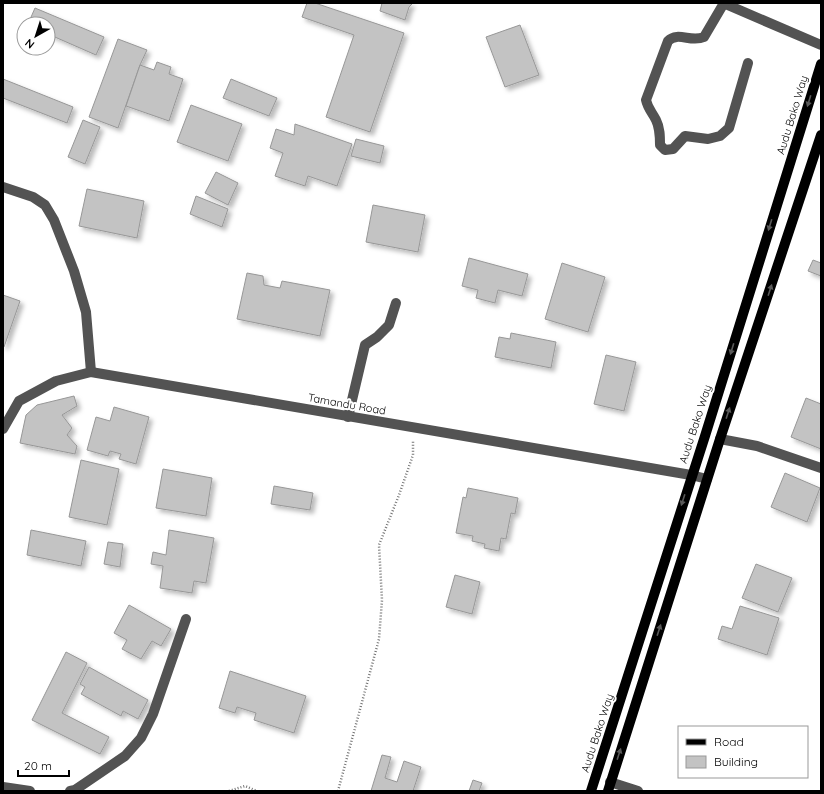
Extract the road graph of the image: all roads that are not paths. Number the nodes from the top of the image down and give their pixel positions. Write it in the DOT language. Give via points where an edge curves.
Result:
graph roads {
  1 [pos="723,3"];
  2 [pos="821,45"];
  3 [pos="748,63"];
  4 [pos="821,64"];
  5 [pos="821,135"];
  6 [pos="3,188"];
  7 [pos="396,303"];
  8 [pos="91,372"];
  9 [pos="348,417"];
  10 [pos="3,428"];
  11 [pos="720,439"];
  12 [pos="821,468"];
  13 [pos="691,475"];
  14 [pos="707,480"];
  15 [pos="186,619"];
  16 [pos="3,787"];
  17 [pos="609,787"];
  18 [pos="30,791"];
  19 [pos="70,791"];
  20 [pos="591,791"];
  21 [pos="638,791"];
  1 -- 2 [label="street"];
  1 -- 3 [label="street" via="704,37 699,39 678,36 668,41 646,100 656,119 660,145 669,150 685,136 708,139 720,136 729,128"];
  4 -- 13 [label="main road, Audu Bako Way, one-way"];
  11 -- 5 [label="main road, one-way"];
  6 -- 8 [label="street" via="33,197 45,205 54,220 74,271 86,312"];
  7 -- 9 [label="street" via="389,325 365,345"];
  8 -- 9 [label="street, Tamandu Road"];
  8 -- 10 [label="street, Tamandu Road" via="56,381 19,401"];
  9 -- 13 [label="street, Tamandu Road"];
  11 -- 12 [label="street" via="757,446"];
  11 -- 14 [label="main road"];
  13 -- 14 [label="street, Tamandu Road"];
  13 -- 20 [label="main road, Audu Bako Way, one-way"];
  17 -- 14 [label="main road, one-way"];
  15 -- 19 [label="street" via="153,714 141,738 125,756"];
  16 -- 18 [label="street"];
  17 -- 21 [label="street"];
}
